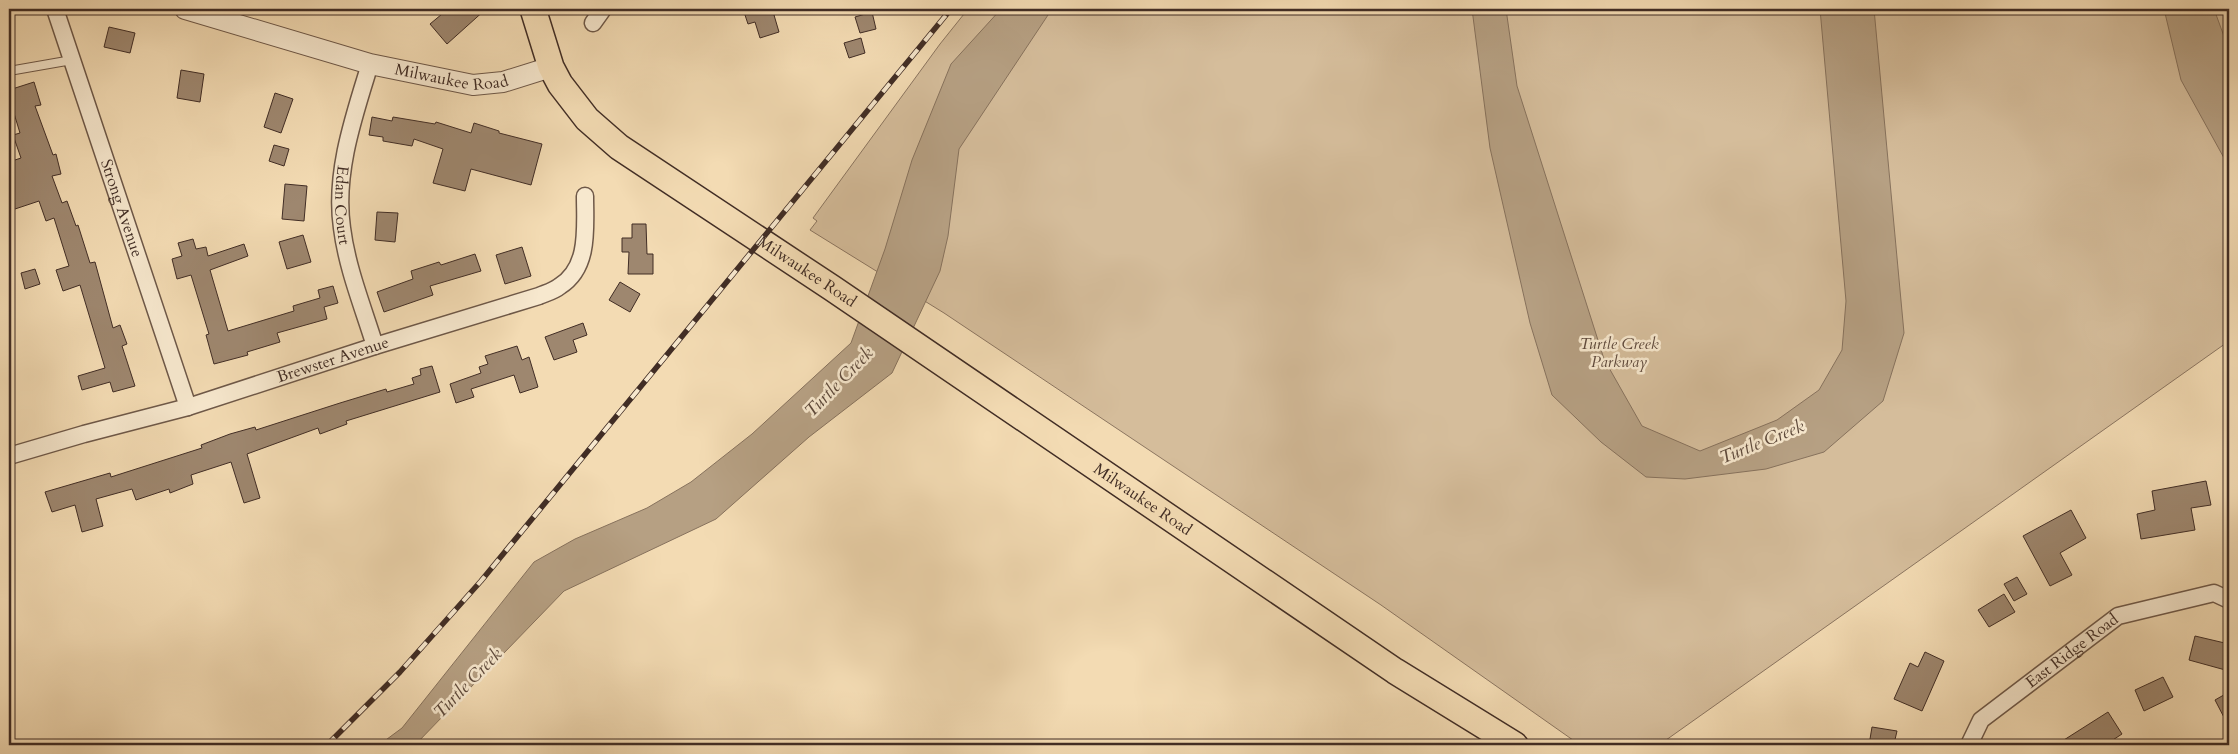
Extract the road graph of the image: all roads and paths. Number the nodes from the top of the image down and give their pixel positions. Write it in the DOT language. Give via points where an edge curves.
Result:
graph roads {
  1 [pos="55,9"];
  2 [pos="185,9"];
  3 [pos="533,9"];
  4 [pos="603,9"];
  5 [pos="592,22"];
  6 [pos="72,60"];
  7 [pos="370,64"];
  8 [pos="551,67"];
  9 [pos="9,71"];
  10 [pos="585,196"];
  11 [pos="375,346"];
  12 [pos="188,407"];
  13 [pos="9,456"];
  14 [pos="2229,600"];
  15 [pos="1395,671"];
  16 [pos="1482,745"];
  17 [pos="1514,745"];
  18 [pos="1969,745"];
  1 -- 6 [label="street, Strong Avenue"];
  2 -- 7 [label="street, Milwaukee Road"];
  3 -- 8 [label="main road"];
  4 -- 5 [label="street"];
  6 -- 9 [label="lane"];
  6 -- 12 [label="street, Strong Avenue"];
  7 -- 8 [label="street, Milwaukee Road" via="473,85 503,82"];
  7 -- 11 [label="street, Edan Court" via="355,110 340,200 346,249"];
  8 -- 15 [label="main road, Milwaukee Road" via="570,100 602,134"];
  10 -- 11 [label="street, Brewster Avenue" via="585,240 579,267 561,286 539,296"];
  11 -- 12 [label="street, Brewster Avenue"];
  12 -- 13 [label="street, Brewster Avenue"];
  14 -- 18 [label="street, East Ridge Road" via="2214,593 2118,616 1981,720"];
  15 -- 16 [label="main road, Milwaukee Road"];
  15 -- 17 [label="main road, Milwaukee Road"];
}
